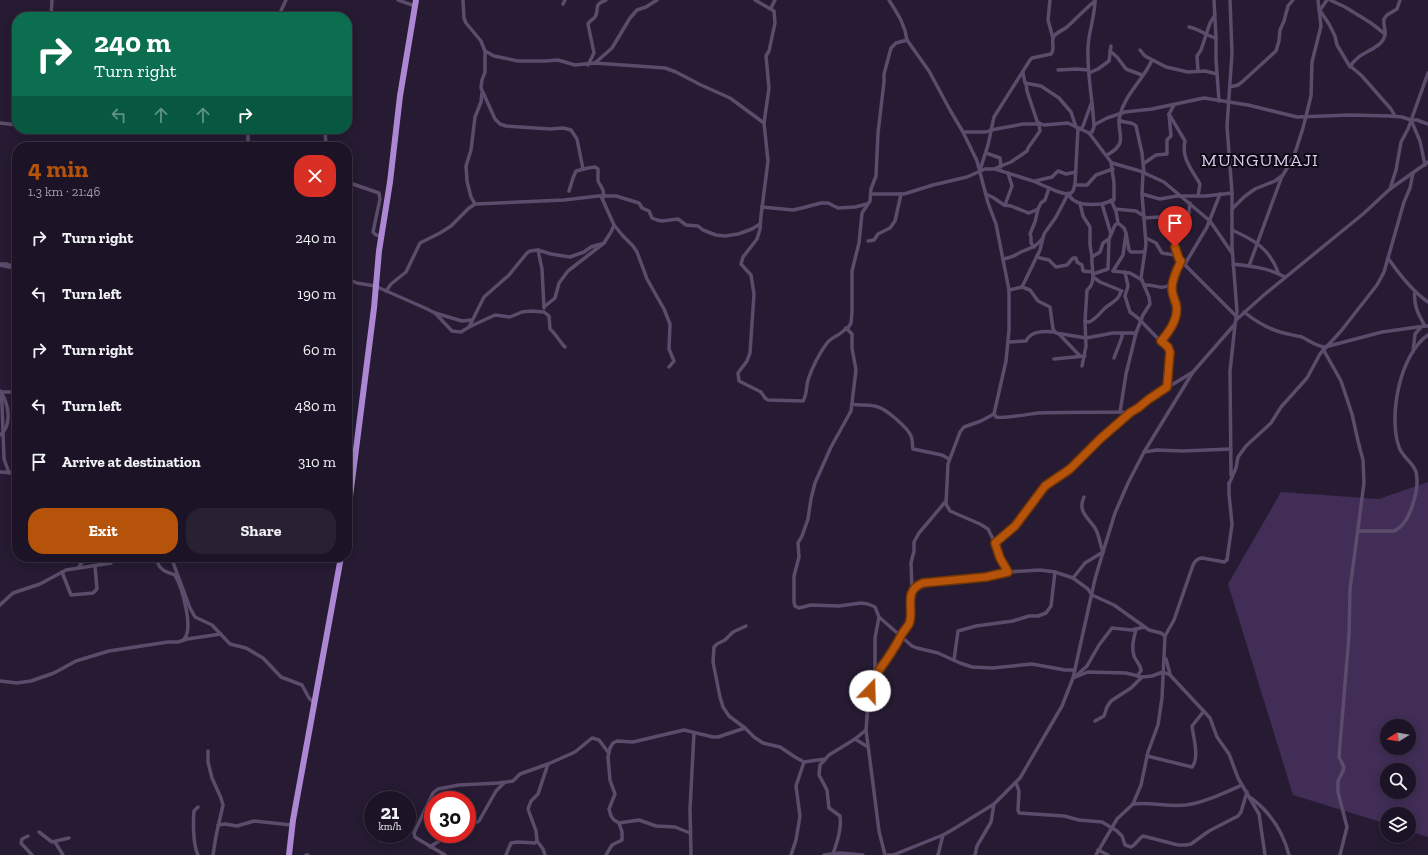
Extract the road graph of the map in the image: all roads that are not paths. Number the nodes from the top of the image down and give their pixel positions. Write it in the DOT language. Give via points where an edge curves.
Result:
graph roads {
  1 [pos="52,0"];
  2 [pos="286,0"];
  3 [pos="398,0"];
  4 [pos="463,0"];
  5 [pos="606,0"];
  6 [pos="657,0"];
  7 [pos="755,0"];
  8 [pos="775,0"];
  9 [pos="889,0"];
  10 [pos="1050,0"];
  11 [pos="1214,0"];
  12 [pos="1230,0"];
  13 [pos="1293,0"];
  14 [pos="1318,0"];
  15 [pos="1329,0"];
  16 [pos="1400,0"];
  17 [pos="1095,1"];
  18 [pos="416,3"];
  19 [pos="771,8"];
  20 [pos="1319,10"];
  21 [pos="51,12"];
  22 [pos="280,12"];
  23 [pos="1215,15"];
  24 [pos="1189,27"];
  25 [pos="1385,34"];
  26 [pos="1206,35"];
  27 [pos="1053,38"];
  28 [pos="1216,38"];
  29 [pos="907,40"];
  30 [pos="1112,46"];
  31 [pos="1140,50"];
  32 [pos="485,51"];
  33 [pos="1110,51"];
  34 [pos="1152,60"];
  35 [pos="595,63"];
  36 [pos="588,65"];
  37 [pos="1350,66"];
  38 [pos="1058,70"];
  39 [pos="1198,71"];
  40 [pos="1023,72"];
  41 [pos="1089,72"];
  42 [pos="1428,73"];
  43 [pos="1217,74"];
  44 [pos="1142,75"];
  45 [pos="1026,83"];
  46 [pos="1230,87"];
  47 [pos="482,92"];
  48 [pos="1219,101"];
  49 [pos="1228,102"];
  50 [pos="1091,103"];
  51 [pos="1174,105"];
  52 [pos="1120,114"];
  53 [pos="1169,114"];
  54 [pos="1395,116"];
  55 [pos="1305,117"];
  56 [pos="1119,120"];
  57 [pos="1411,120"];
  58 [pos="764,123"];
  59 [pos="1039,123"];
  60 [pos="0,124"];
  61 [pos="1428,124"];
  62 [pos="12,125"];
  63 [pos="1094,125"];
  64 [pos="1078,128"];
  65 [pos="991,130"];
  66 [pos="963,132"];
  67 [pos="1089,132"];
  68 [pos="986,153"];
  69 [pos="1108,155"];
  70 [pos="1112,163"];
  71 [pos="1426,163"];
  72 [pos="1143,164"];
  73 [pos="1001,167"];
  74 [pos="583,169"];
  75 [pos="995,169"];
  76 [pos="1113,169"];
  77 [pos="980,171"];
  78 [pos="1076,172"];
  79 [pos="1008,173"];
  80 [pos="1144,173"];
  81 [pos="1413,173"];
  82 [pos="1283,175"];
  83 [pos="1034,182"];
  84 [pos="352,184"];
  85 [pos="1075,185"];
  86 [pos="1049,188"];
  87 [pos="1390,189"];
  88 [pos="569,191"];
  89 [pos="1232,193"];
  90 [pos="871,194"];
  91 [pos="901,194"];
  92 [pos="986,194"];
  93 [pos="1069,194"];
  94 [pos="1142,194"];
  95 [pos="1220,194"];
  96 [pos="603,196"];
  97 [pos="1181,196"];
  98 [pos="1198,196"];
  99 [pos="1112,200"];
  100 [pos="1080,203"];
  101 [pos="1190,203"];
  102 [pos="475,204"];
  103 [pos="867,204"];
  104 [pos="1102,204"];
  105 [pos="1005,205"];
  106 [pos="762,207"];
  107 [pos="1038,209"];
  108 [pos="1115,209"];
  109 [pos="1232,209"];
  110 [pos="1144,217"];
  111 [pos="1210,222"];
  112 [pos="1118,223"];
  113 [pos="760,224"];
  114 [pos="614,225"];
  115 [pos="1232,230"];
  116 [pos="1126,233"];
  117 [pos="1044,234"];
  118 [pos="1111,234"];
  119 [pos="381,236"];
  120 [pos="1146,238"];
  121 [pos="1109,239"];
  122 [pos="1175,240"];
  123 [pos="868,241"];
  124 [pos="602,244"];
  125 [pos="1258,244"];
  126 [pos="1034,247"];
  127 [pos="538,250"];
  128 [pos="1145,252"];
  129 [pos="1232,254"];
  130 [pos="1037,256"];
  131 [pos="1092,257"];
  132 [pos="1388,258"];
  133 [pos="1003,259"];
  134 [pos="1182,261"];
  135 [pos="0,264"];
  136 [pos="1233,264"];
  137 [pos="1249,266"];
  138 [pos="12,267"];
  139 [pos="1107,270"];
  140 [pos="1113,271"];
  141 [pos="1125,272"];
  142 [pos="1278,272"];
  143 [pos="1093,274"];
  144 [pos="1285,277"];
  145 [pos="1142,280"];
  146 [pos="352,282"];
  147 [pos="1172,284"];
  148 [pos="1144,285"];
  149 [pos="375,286"];
  150 [pos="1022,287"];
  151 [pos="1009,290"];
  152 [pos="1415,290"];
  153 [pos="386,291"];
  154 [pos="1123,291"];
  155 [pos="1428,302"];
  156 [pos="544,307"];
  157 [pos="541,312"];
  158 [pos="1244,312"];
  159 [pos="435,313"];
  160 [pos="1236,318"];
  161 [pos="472,320"];
  162 [pos="1085,321"];
  163 [pos="1141,321"];
  164 [pos="1235,324"];
  165 [pos="1425,326"];
  166 [pos="468,327"];
  167 [pos="846,328"];
  168 [pos="1054,332"];
  169 [pos="1122,333"];
  170 [pos="1059,334"];
  171 [pos="1136,334"];
  172 [pos="1428,335"];
  173 [pos="1086,338"];
  174 [pos="1161,341"];
  175 [pos="1008,342"];
  176 [pos="565,347"];
  177 [pos="1324,348"];
  178 [pos="1413,353"];
  179 [pos="1080,356"];
  180 [pos="1085,356"];
  181 [pos="1054,358"];
  182 [pos="1114,358"];
  183 [pos="1082,366"];
  184 [pos="669,367"];
  185 [pos="1193,372"];
  186 [pos="1167,387"];
  187 [pos="0,391"];
  188 [pos="12,392"];
  189 [pos="852,404"];
  190 [pos="1120,412"];
  191 [pos="1131,412"];
  192 [pos="994,414"];
  193 [pos="1,415"];
  194 [pos="1,434"];
  195 [pos="1231,449"];
  196 [pos="1144,452"];
  197 [pos="949,460"];
  198 [pos="0,472"];
  199 [pos="9,473"];
  200 [pos="352,481"];
  201 [pos="1229,484"];
  202 [pos="1084,498"];
  203 [pos="946,501"];
  204 [pos="1358,531"];
  205 [pos="995,543"];
  206 [pos="1103,552"];
  207 [pos="81,562"];
  208 [pos="83,562"];
  209 [pos="110,562"];
  210 [pos="158,562"];
  211 [pos="173,562"];
  212 [pos="341,562"];
  213 [pos="95,566"];
  214 [pos="84,567"];
  215 [pos="78,568"];
  216 [pos="62,572"];
  217 [pos="1008,572"];
  218 [pos="1055,572"];
  219 [pos="1073,578"];
  220 [pos="912,590"];
  221 [pos="1092,595"];
  222 [pos="0,605"];
  223 [pos="879,617"];
  224 [pos="746,626"];
  225 [pos="1144,627"];
  226 [pos="1136,629"];
  227 [pos="221,634"];
  228 [pos="900,636"];
  229 [pos="1165,636"];
  230 [pos="183,640"];
  231 [pos="1164,654"];
  232 [pos="954,660"];
  233 [pos="1075,670"];
  234 [pos="1163,672"];
  235 [pos="875,675"];
  236 [pos="1170,675"];
  237 [pos="1140,676"];
  238 [pos="1073,678"];
  239 [pos="0,681"];
  240 [pos="314,703"];
  241 [pos="1204,711"];
  242 [pos="1095,721"];
  243 [pos="745,728"];
  244 [pos="866,730"];
  245 [pos="694,733"];
  246 [pos="855,739"];
  247 [pos="868,747"];
  248 [pos="208,751"];
  249 [pos="608,752"];
  250 [pos="1147,756"];
  251 [pos="825,759"];
  252 [pos="804,762"];
  253 [pos="548,764"];
  254 [pos="504,783"];
  255 [pos="1016,783"];
  256 [pos="1242,785"];
  257 [pos="1247,792"];
  258 [pos="1250,797"];
  259 [pos="994,804"];
  260 [pos="1133,804"];
  261 [pos="198,807"];
  262 [pos="476,822"];
  263 [pos="619,822"];
  264 [pos="218,825"];
  265 [pos="292,825"];
  266 [pos="1112,827"];
  267 [pos="39,832"];
  268 [pos="690,833"];
  269 [pos="943,835"];
  270 [pos="28,836"];
  271 [pos="69,838"];
  272 [pos="537,841"];
  273 [pos="55,842"];
  274 [pos="436,843"];
  275 [pos="430,847"];
  276 [pos="1098,850"];
  277 [pos="833,854"];
  278 [pos="1266,854"];
  279 [pos="32,855"];
  280 [pos="63,855"];
  281 [pos="198,855"];
  282 [pos="213,855"];
  283 [pos="289,855"];
  284 [pos="445,855"];
  285 [pos="506,855"];
  286 [pos="545,855"];
  287 [pos="606,855"];
  288 [pos="691,855"];
  289 [pos="791,855"];
  290 [pos="824,855"];
  291 [pos="863,855"];
  292 [pos="887,855"];
  293 [pos="938,855"];
  294 [pos="975,855"];
  295 [pos="1096,855"];
  296 [pos="1108,855"];
  297 [pos="1290,855"];
  298 [pos="1340,855"];
  1 -- 21 [label="street"];
  2 -- 22 [label="street"];
  3 -- 18 [label="street"];
  4 -- 32 [label="street" via="465,20 481,41"];
  5 -- 36 [label="street" via="599,3 595,18 588,24 594,53"];
  6 -- 35 [label="street" via="638,10 630,18 612,48"];
  7 -- 19 [label="street"];
  8 -- 19 [label="street"];
  9 -- 29 [label="street" via="898,12"];
  10 -- 27 [label="street" via="1048,20"];
  11 -- 23 [label="street"];
  12 -- 46 [label="street"];
  13 -- 46 [label="street" via="1288,6 1280,29 1276,51 1242,82"];
  14 -- 20 [label="street"];
  15 -- 20 [label="street"];
  15 -- 25 [label="street" via="1345,7"];
  16 -- 25 [label="street" via="1397,9 1384,19"];
  17 -- 27 [label="street"];
  17 -- 41 [label="street" via="1088,44"];
  18 -- 119 [label="highway" via="400,96"];
  19 -- 58 [label="street" via="776,19 766,56 768,88"];
  20 -- 37 [label="street"];
  20 -- 55 [label="street" via="1321,29 1312,62 1310,96"];
  23 -- 26 [label="street"];
  23 -- 28 [label="street"];
  24 -- 26 [label="street" via="1199,29"];
  25 -- 37 [label="street" via="1380,43 1360,55"];
  26 -- 28 [label="street"];
  26 -- 39 [label="street" via="1197,56"];
  27 -- 40 [label="street" via="1054,51 1050,55 1032,58"];
  28 -- 43 [label="street"];
  29 -- 66 [label="street"];
  29 -- 90 [label="street" via="892,48 885,68 876,176"];
  30 -- 33 [label="street"];
  31 -- 34 [label="street"];
  32 -- 36 [label="street" via="507,60 558,60 571,65"];
  32 -- 47 [label="street" via="485,72 480,86"];
  33 -- 41 [label="street" via="1109,61"];
  33 -- 44 [label="street" via="1126,69"];
  34 -- 39 [label="street" via="1169,68 1188,72"];
  34 -- 44 [label="street"];
  35 -- 36 [label="street"];
  35 -- 58 [label="street" via="671,70 730,98"];
  37 -- 54 [label="street" via="1361,75"];
  38 -- 41 [label="street" via="1077,69"];
  39 -- 43 [label="street"];
  40 -- 45 [label="street"];
  40 -- 65 [label="street" via="994,117"];
  41 -- 50 [label="street"];
  42 -- 57 [label="street"];
  43 -- 48 [label="street"];
  44 -- 52 [label="street"];
  45 -- 59 [label="street"];
  45 -- 64 [label="street" via="1041,86 1059,98 1071,112"];
  46 -- 49 [label="street"];
  47 -- 74 [label="street" via="495,119 502,125 571,130 577,139"];
  47 -- 102 [label="street" via="466,166 467,180"];
  48 -- 49 [label="street"];
  48 -- 51 [label="street" via="1204,98"];
  49 -- 55 [label="street"];
  49 -- 89 [label="street"];
  50 -- 63 [label="street"];
  50 -- 64 [label="street" via="1083,126"];
  51 -- 52 [label="street"];
  51 -- 53 [label="street"];
  52 -- 56 [label="street"];
  52 -- 63 [label="street"];
  53 -- 72 [label="street" via="1171,136 1167,140 1167,154 1156,154"];
  53 -- 98 [label="street" via="1185,141 1183,148 1187,161 1200,184"];
  54 -- 55 [label="street" via="1362,114"];
  54 -- 57 [label="street"];
  55 -- 82 [label="street" via="1294,156"];
  56 -- 69 [label="street" via="1122,137 1113,152"];
  56 -- 72 [label="street" via="1136,126"];
  57 -- 61 [label="street"];
  57 -- 71 [label="street"];
  57 -- 87 [label="street" via="1401,142"];
  58 -- 106 [label="street" via="768,161"];
  59 -- 64 [label="street" via="1065,123"];
  59 -- 65 [label="street"];
  59 -- 73 [label="street" via="1040,131 1027,151"];
  60 -- 62 [label="street"];
  63 -- 67 [label="street" via="1092,132"];
  64 -- 67 [label="street"];
  64 -- 78 [label="street"];
  65 -- 66 [label="street"];
  65 -- 68 [label="street"];
  66 -- 77 [label="street"];
  67 -- 69 [label="street"];
  68 -- 73 [label="street" via="1000,158"];
  68 -- 77 [label="street"];
  69 -- 70 [label="street"];
  70 -- 76 [label="street"];
  70 -- 80 [label="street"];
  71 -- 81 [label="street"];
  72 -- 80 [label="street"];
  73 -- 75 [label="street"];
  74 -- 88 [label="street" via="575,172"];
  74 -- 96 [label="street" via="598,169 598,181"];
  75 -- 77 [label="street"];
  75 -- 79 [label="street"];
  76 -- 85 [label="street" via="1092,178 1087,185"];
  76 -- 99 [label="street"];
  77 -- 91 [label="street"];
  77 -- 92 [label="street"];
  78 -- 83 [label="street" via="1066,174 1058,171 1052,177"];
  78 -- 85 [label="street"];
  79 -- 83 [label="street"];
  79 -- 105 [label="street" via="1012,185"];
  80 -- 94 [label="street"];
  80 -- 97 [label="street" via="1164,182"];
  81 -- 87 [label="street"];
  81 -- 132 [label="street"];
  82 -- 109 [label="street" via="1249,193"];
  82 -- 125 [label="street"];
  83 -- 86 [label="street"];
  84 -- 119 [label="street" via="378,193 380,199 373,232 376,236"];
  85 -- 93 [label="street" via="1073,192"];
  86 -- 93 [label="street"];
  86 -- 107 [label="street" via="1045,200"];
  87 -- 144 [label="street"];
  89 -- 95 [label="street"];
  89 -- 109 [label="street"];
  90 -- 91 [label="street"];
  90 -- 103 [label="street"];
  91 -- 123 [label="street" via="897,217 892,226 878,234 874,240"];
  92 -- 105 [label="street"];
  92 -- 133 [label="street" via="996,224"];
  93 -- 100 [label="street" via="1075,202"];
  93 -- 117 [label="street"];
  94 -- 97 [label="street" via="1157,199"];
  94 -- 110 [label="street"];
  95 -- 98 [label="street"];
  95 -- 111 [label="street"];
  96 -- 102 [label="street"];
  96 -- 113 [label="street" via="618,196 636,202 657,220 678,219 686,225 698,226 720,235 738,234"];
  96 -- 114 [label="street"];
  97 -- 98 [label="street"];
  97 -- 101 [label="street"];
  99 -- 104 [label="street"];
  99 -- 108 [label="street"];
  100 -- 104 [label="street"];
  100 -- 131 [label="street" via="1082,216 1090,227"];
  101 -- 111 [label="street"];
  101 -- 122 [label="street" via="1186,232"];
  102 -- 153 [label="street" via="451,226 420,243 406,272"];
  103 -- 106 [label="street" via="838,208 820,203 793,210"];
  103 -- 167 [label="street" via="862,213 859,243 852,271 851,323"];
  104 -- 118 [label="street"];
  105 -- 107 [label="street" via="1028,213"];
  106 -- 113 [label="street"];
  107 -- 126 [label="street" via="1030,234"];
  108 -- 110 [label="street" via="1136,211"];
  108 -- 112 [label="street"];
  109 -- 115 [label="street"];
  110 -- 120 [label="street"];
  110 -- 122 [label="street" via="1159,217"];
  111 -- 129 [label="street"];
  111 -- 134 [label="street" via="1199,241"];
  112 -- 116 [label="street"];
  112 -- 118 [label="street"];
  113 -- 167 [label="street" via="759,236 743,257 741,264 751,275 754,298 750,353 747,362 738,373 739,381 760,392 768,400 803,401 808,379 822,351 831,339"];
  114 -- 124 [label="street"];
  114 -- 184 [label="street" via="634,246 647,279 669,321 669,349 674,361"];
  115 -- 125 [label="street"];
  115 -- 129 [label="street"];
  116 -- 128 [label="street" via="1130,251"];
  116 -- 140 [label="street" via="1123,255"];
  117 -- 126 [label="street"];
  117 -- 130 [label="street"];
  118 -- 121 [label="street"];
  119 -- 149 [label="highway"];
  120 -- 128 [label="street"];
  120 -- 134 [label="street" via="1156,243 1162,253 1174,254"];
  121 -- 131 [label="street" via="1103,242 1098,253"];
  121 -- 139 [label="street"];
  122 -- 134 [label="street" via="1175,247"];
  124 -- 127 [label="street" via="570,257"];
  124 -- 156 [label="street" via="570,269 559,283 555,298"];
  125 -- 137 [label="street"];
  125 -- 142 [label="street" via="1272,258"];
  126 -- 133 [label="street" via="1013,258"];
  127 -- 156 [label="street"];
  127 -- 161 [label="street" via="527,253 509,275 484,297"];
  128 -- 145 [label="street"];
  129 -- 136 [label="street"];
  130 -- 143 [label="street" via="1049,260 1056,267 1067,265 1076,258 1083,271"];
  130 -- 150 [label="street"];
  131 -- 143 [label="street"];
  132 -- 152 [label="street"];
  132 -- 177 [label="street" via="1377,285 1341,331"];
  133 -- 151 [label="street"];
  134 -- 147 [label="street"];
  134 -- 160 [label="street"];
  135 -- 138 [label="street"];
  136 -- 137 [label="street"];
  136 -- 160 [label="street"];
  137 -- 142 [label="street"];
  139 -- 140 [label="street"];
  139 -- 143 [label="street"];
  140 -- 141 [label="street"];
  141 -- 145 [label="street"];
  141 -- 154 [label="street" via="1128,286"];
  142 -- 144 [label="street"];
  143 -- 154 [label="street" via="1100,282"];
  143 -- 162 [label="street" via="1091,287 1087,290"];
  144 -- 158 [label="street"];
  145 -- 148 [label="street"];
  146 -- 149 [label="street"];
  147 -- 148 [label="street" via="1160,288 1150,284"];
  147 -- 174 [label="street" via="1176,314 1169,331"];
  148 -- 163 [label="street" via="1150,304"];
  149 -- 153 [label="street"];
  149 -- 200 [label="highway"];
  150 -- 151 [label="street"];
  150 -- 168 [label="street" via="1030,290 1038,301 1050,307"];
  151 -- 175 [label="street"];
  152 -- 155 [label="street"];
  152 -- 165 [label="street" via="1415,304"];
  153 -- 159 [label="street"];
  154 -- 162 [label="street" via="1095,319"];
  154 -- 163 [label="street" via="1130,312"];
  156 -- 157 [label="street"];
  157 -- 166 [label="street" via="525,311 510,316 495,315"];
  157 -- 176 [label="street" via="548,314 550,329"];
  158 -- 160 [label="street"];
  158 -- 177 [label="street" via="1271,329 1303,338"];
  159 -- 161 [label="street" via="462,321"];
  159 -- 166 [label="street" via="454,332 461,332"];
  160 -- 164 [label="street"];
  161 -- 166 [label="street"];
  162 -- 173 [label="street"];
  163 -- 171 [label="street"];
  163 -- 174 [label="street"];
  164 -- 185 [label="street"];
  164 -- 195 [label="street" via="1230,371"];
  165 -- 177 [label="street" via="1382,332"];
  165 -- 178 [label="street" via="1415,334"];
  167 -- 189 [label="street" via="852,334 856,370"];
  168 -- 170 [label="street"];
  168 -- 175 [label="street" via="1042,331 1030,335 1026,341"];
  169 -- 171 [label="street"];
  169 -- 173 [label="street"];
  169 -- 182 [label="street"];
  170 -- 173 [label="street"];
  170 -- 179 [label="street"];
  171 -- 190 [label="street"];
  172 -- 178 [label="street"];
  173 -- 180 [label="street"];
  174 -- 186 [label="street" via="1170,352"];
  175 -- 192 [label="street"];
  177 -- 201 [label="street" via="1301,385 1281,407 1271,423 1240,454"];
  177 -- 204 [label="street" via="1349,403 1363,460 1364,483"];
  178 -- 204 [label="street" via="1401,379 1395,418 1399,447 1416,472 1412,508 1399,529"];
  179 -- 180 [label="street"];
  179 -- 181 [label="street"];
  180 -- 183 [label="street"];
  185 -- 186 [label="street"];
  185 -- 196 [label="street"];
  186 -- 191 [label="street"];
  187 -- 188 [label="street"];
  187 -- 193 [label="street"];
  187 -- 194 [label="street" via="7,408 7,423"];
  189 -- 197 [label="street" via="879,407 907,430 914,449 942,455"];
  189 -- 223 [label="street" via="849,416 831,447 813,489 808,519 798,543 794,602 799,608 811,605 865,603 875,607"];
  190 -- 191 [label="street"];
  190 -- 192 [label="street" via="1067,412 997,418"];
  191 -- 205 [label="street" via="1070,469 1045,486 1015,526"];
  192 -- 197 [label="street" via="962,429"];
  193 -- 194 [label="street"];
  194 -- 199 [label="street" via="4,459"];
  195 -- 196 [label="street"];
  195 -- 201 [label="street" via="1232,470"];
  196 -- 206 [label="street" via="1121,499"];
  197 -- 203 [label="street"];
  198 -- 199 [label="street"];
  201 -- 229 [label="street" via="1232,524 1227,560 1196,560 1174,620"];
  202 -- 206 [label="street" via="1084,514 1096,528"];
  203 -- 205 [label="street" via="950,511 988,529"];
  203 -- 220 [label="street" via="914,542 911,563"];
  204 -- 298 [label="street" via="1350,589 1339,758 1344,767 1337,786 1348,827"];
  205 -- 217 [label="street"];
  206 -- 219 [label="street" via="1085,563"];
  206 -- 221 [label="street"];
  207 -- 215 [label="street"];
  208 -- 214 [label="street"];
  209 -- 213 [label="street"];
  210 -- 230 [label="street" via="160,568 175,575 178,581 188,616 188,632"];
  211 -- 227 [label="street" via="195,617 212,625"];
  212 -- 240 [label="highway"];
  213 -- 214 [label="street"];
  213 -- 216 [label="street" via="97,589 93,593 71,595"];
  214 -- 215 [label="street"];
  215 -- 216 [label="street"];
  216 -- 222 [label="street" via="40,584 14,593"];
  217 -- 218 [label="street"];
  217 -- 220 [label="street" via="986,577 923,583"];
  218 -- 219 [label="street"];
  218 -- 232 [label="street" via="1048,612 1013,622 976,626 958,631"];
  219 -- 221 [label="street"];
  220 -- 228 [label="street" via="909,622"];
  221 -- 225 [label="street" via="1114,605"];
  221 -- 233 [label="street"];
  223 -- 228 [label="street"];
  223 -- 235 [label="street" via="875,638"];
  224 -- 243 [label="street" via="716,645 713,662 723,707 729,716"];
  225 -- 226 [label="street"];
  225 -- 229 [label="street"];
  226 -- 237 [label="street" via="1132,647 1141,667"];
  226 -- 238 [label="street" via="1112,628 1086,666"];
  227 -- 230 [label="street"];
  227 -- 240 [label="street" via="230,644 246,648 263,658 281,677 302,685"];
  228 -- 232 [label="street" via="915,648"];
  228 -- 235 [label="street" via="895,648"];
  229 -- 231 [label="street"];
  230 -- 239 [label="street" via="109,651 76,661 31,681"];
  231 -- 234 [label="street"];
  231 -- 236 [label="street"];
  232 -- 233 [label="street" via="972,667 1032,664"];
  233 -- 238 [label="street"];
  234 -- 236 [label="street"];
  234 -- 237 [label="street" via="1152,676"];
  234 -- 250 [label="street" via="1158,725"];
  235 -- 244 [label="street" via="870,691"];
  236 -- 241 [label="street"];
  237 -- 238 [label="street" via="1088,672"];
  237 -- 242 [label="street" via="1131,688 1111,701 1104,716"];
  238 -- 255 [label="street" via="1062,706"];
  240 -- 265 [label="highway"];
  241 -- 250 [label="street" via="1192,726 1195,746 1195,764 1192,767"];
  241 -- 256 [label="street" via="1229,754"];
  243 -- 245 [label="street" via="716,737"];
  243 -- 252 [label="street" via="763,743 780,747"];
  244 -- 246 [label="street"];
  244 -- 247 [label="street"];
  245 -- 249 [label="street" via="684,730 634,742 617,742 611,745"];
  245 -- 268 [label="street"];
  246 -- 247 [label="street"];
  246 -- 251 [label="street"];
  247 -- 292 [label="street" via="879,831"];
  248 -- 264 [label="street" via="212,778 223,805"];
  249 -- 253 [label="street" via="599,740 592,738 576,752"];
  249 -- 263 [label="street" via="610,780 615,794 609,809 614,820"];
  250 -- 260 [label="street" via="1143,779"];
  251 -- 252 [label="street"];
  251 -- 277 [label="street" via="819,768 819,775 827,790 829,808 840,816 841,820"];
  252 -- 289 [label="street" via="796,786 800,816"];
  253 -- 254 [label="street"];
  253 -- 272 [label="street" via="538,794 528,809 536,830"];
  254 -- 262 [label="street"];
  254 -- 275 [label="street" via="463,784 438,789 433,793 414,833 415,837"];
  255 -- 259 [label="street"];
  255 -- 266 [label="street" via="1020,791 1019,813 1064,816 1097,821"];
  256 -- 257 [label="street"];
  256 -- 260 [label="street" via="1186,805"];
  257 -- 258 [label="street"];
  257 -- 266 [label="street" via="1238,816 1188,845 1143,836 1134,846 1129,847"];
  258 -- 278 [label="street" via="1259,814"];
  258 -- 297 [label="street" via="1275,823"];
  259 -- 269 [label="street"];
  259 -- 294 [label="street" via="991,822"];
  260 -- 266 [label="street"];
  261 -- 281 [label="street" via="194,811 194,824"];
  263 -- 268 [label="street" via="639,820 656,826 675,827"];
  263 -- 287 [label="street" via="622,840 612,845"];
  264 -- 265 [label="street" via="237,826 254,821"];
  264 -- 282 [label="street"];
  265 -- 283 [label="highway"];
  266 -- 276 [label="street"];
  267 -- 273 [label="street" via="51,842"];
  268 -- 288 [label="street"];
  269 -- 292 [label="street" via="893,855"];
  269 -- 293 [label="street"];
  270 -- 279 [label="street" via="22,839 21,843"];
  271 -- 273 [label="street"];
  272 -- 285 [label="street" via="511,843"];
  272 -- 286 [label="street"];
  273 -- 280 [label="street"];
  274 -- 275 [label="street"];
  275 -- 284 [label="street"];
  276 -- 295 [label="street"];
  276 -- 296 [label="street"];
  277 -- 290 [label="street"];
  277 -- 291 [label="street"];
}
